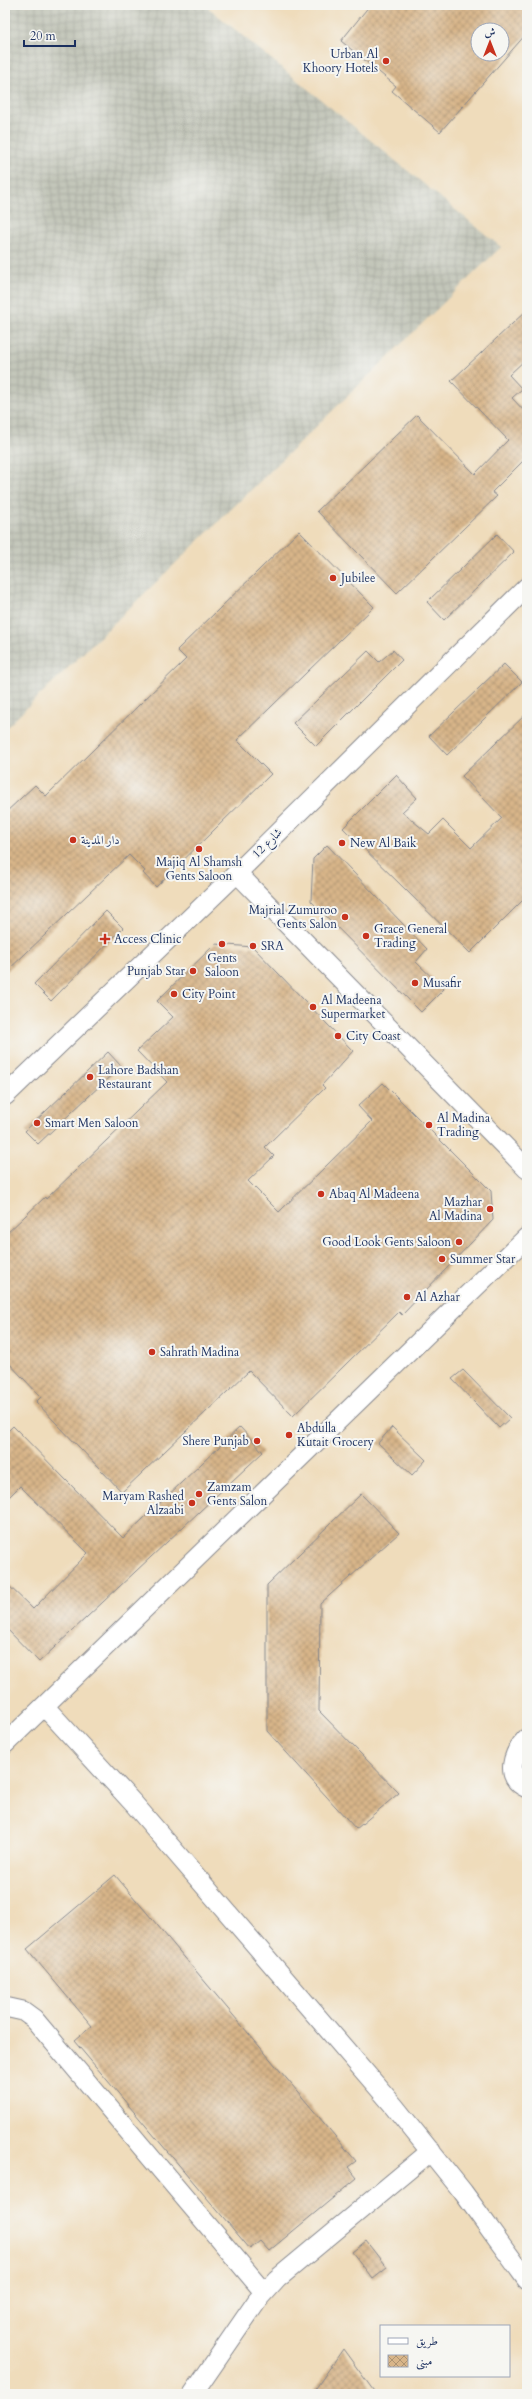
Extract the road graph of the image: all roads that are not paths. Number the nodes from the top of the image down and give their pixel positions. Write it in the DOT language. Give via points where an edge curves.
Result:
graph roads {
  1 [pos="527,587"];
  2 [pos="237,872"];
  3 [pos="5,1096"];
  4 [pos="527,1169"];
  5 [pos="527,1237"];
  6 [pos="44,1706"];
  7 [pos="527,1738"];
  8 [pos="5,1744"];
  9 [pos="527,1788"];
  10 [pos="5,2007"];
  11 [pos="431,2151"];
  12 [pos="527,2280"];
  13 [pos="264,2292"];
  14 [pos="193,2394"];
  1 -- 2 [label="street, شارع 12"];
  2 -- 3 [label="street, شارع 12"];
  2 -- 4 [label="street"];
  5 -- 6 [label="street"];
  6 -- 8 [label="street"];
  6 -- 11 [label="street" via="134,1804"];
  7 -- 9 [label="street" via="512,1759 512,1770 516,1781"];
  10 -- 13 [label="street" via="23,2011 34,2019"];
  11 -- 12 [label="street"];
  11 -- 13 [label="street" via="291,2266"];
  13 -- 14 [label="street"];
}
